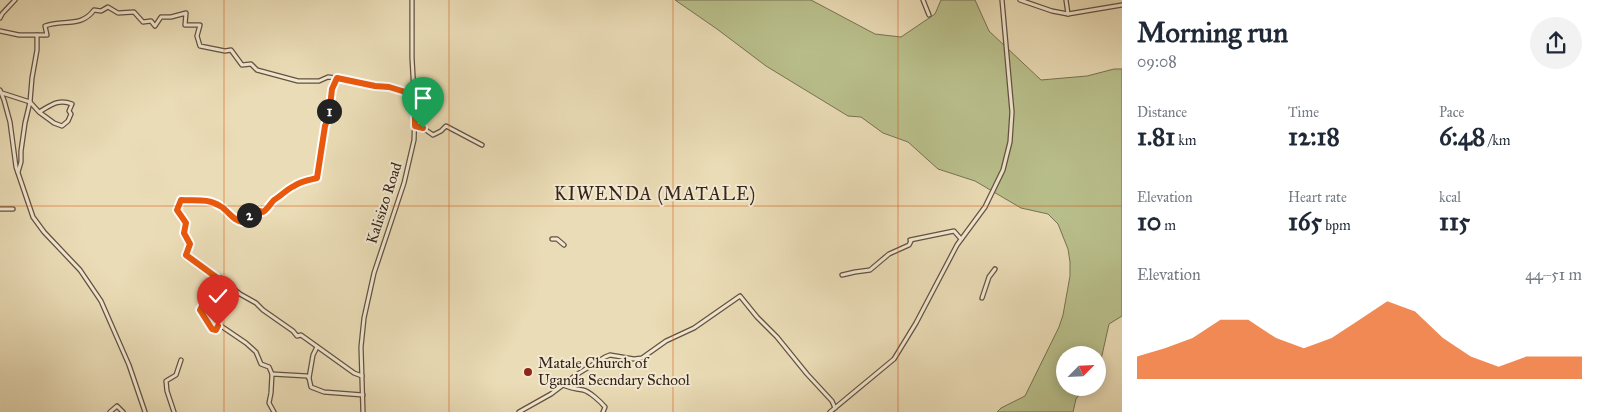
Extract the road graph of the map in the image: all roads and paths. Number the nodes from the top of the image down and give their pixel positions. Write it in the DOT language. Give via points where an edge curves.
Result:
graph roads {
  1 [pos="15,0"];
  2 [pos="412,0"];
  3 [pos="923,0"];
  4 [pos="1002,0"];
  5 [pos="1020,0"];
  6 [pos="1066,0"];
  7 [pos="1122,5"];
  8 [pos="1068,14"];
  9 [pos="928,15"];
  10 [pos="0,18"];
  11 [pos="0,31"];
  12 [pos="38,35"];
  13 [pos="337,78"];
  14 [pos="1,91"];
  15 [pos="415,101"];
  16 [pos="30,102"];
  17 [pos="39,112"];
  18 [pos="415,126"];
  19 [pos="482,145"];
  20 [pos="18,173"];
  21 [pos="0,209"];
  22 [pos="13,209"];
  23 [pos="552,239"];
  24 [pos="961,239"];
  25 [pos="564,245"];
  26 [pos="995,269"];
  27 [pos="842,275"];
  28 [pos="216,277"];
  29 [pos="982,298"];
  30 [pos="317,346"];
  31 [pos="181,360"];
  32 [pos="272,374"];
  33 [pos="362,376"];
  34 [pos="309,378"];
  35 [pos="563,385"];
  36 [pos="363,395"];
  37 [pos="835,408"];
  38 [pos="110,412"];
  39 [pos="123,412"];
  40 [pos="145,412"];
  41 [pos="174,412"];
  42 [pos="274,412"];
  43 [pos="363,412"];
  44 [pos="519,412"];
  45 [pos="603,412"];
  46 [pos="830,412"];
  1 -- 10 [label="street"];
  2 -- 15 [label="street, Kalisizo Road"];
  3 -- 9 [label="street"];
  4 -- 24 [label="street" via="1012,99 1010,142 1003,170 988,202"];
  5 -- 8 [label="street" via="1052,12"];
  6 -- 8 [label="street"];
  7 -- 8 [label="street"];
  11 -- 12 [label="street"];
  12 -- 13 [label="street" via="47,35 45,26 54,22 74,22 89,17 94,10 108,7 118,12 134,12 143,22 151,21 155,26 161,17 186,13 185,25 200,25 197,36 200,46 231,50 242,64 251,64 257,70 298,81"];
  12 -- 16 [label="street"];
  13 -- 15 [label="street" via="389,87 412,94"];
  13 -- 28 [label="street" via="332,89 317,178 293,186 272,202 266,211 254,209 243,222 209,201 180,202 177,212 186,221 184,233 190,244 186,255"];
  14 -- 16 [label="street"];
  14 -- 20 [label="street" via="10,122"];
  15 -- 18 [label="street, Kalisizo Road"];
  16 -- 17 [label="street"];
  16 -- 20 [label="street"];
  17 -- 17 [label="street" via="62,126 68,121 72,104 61,101"];
  18 -- 19 [label="street" via="433,135 446,126"];
  18 -- 33 [label="street, Kalisizo Road" via="410,162 367,302 362,338"];
  20 -- 40 [label="street" via="36,222 80,270 101,301"];
  21 -- 22 [label="street"];
  23 -- 25 [label="street"];
  24 -- 27 [label="street" via="954,231 911,241 870,270"];
  24 -- 37 [label="street" via="894,359"];
  26 -- 29 [label="street"];
  28 -- 30 [label="street" via="256,303 297,336 301,335"];
  28 -- 32 [label="street" via="207,288 200,310 212,329 221,326 246,343"];
  30 -- 33 [label="street"];
  30 -- 34 [label="street"];
  31 -- 41 [label="street" via="176,375 166,381"];
  32 -- 34 [label="street"];
  32 -- 42 [label="street" via="269,403"];
  33 -- 36 [label="street, Kalisizo Road"];
  34 -- 36 [label="street" via="311,387 324,392"];
  35 -- 37 [label="street" via="608,356 642,358 740,296"];
  35 -- 44 [label="street"];
  35 -- 45 [label="street" via="584,390 599,400 605,407"];
  36 -- 43 [label="street, Kalisizo Road"];
  37 -- 46 [label="street"];
  38 -- 39 [label="street" via="117,406"];
}
